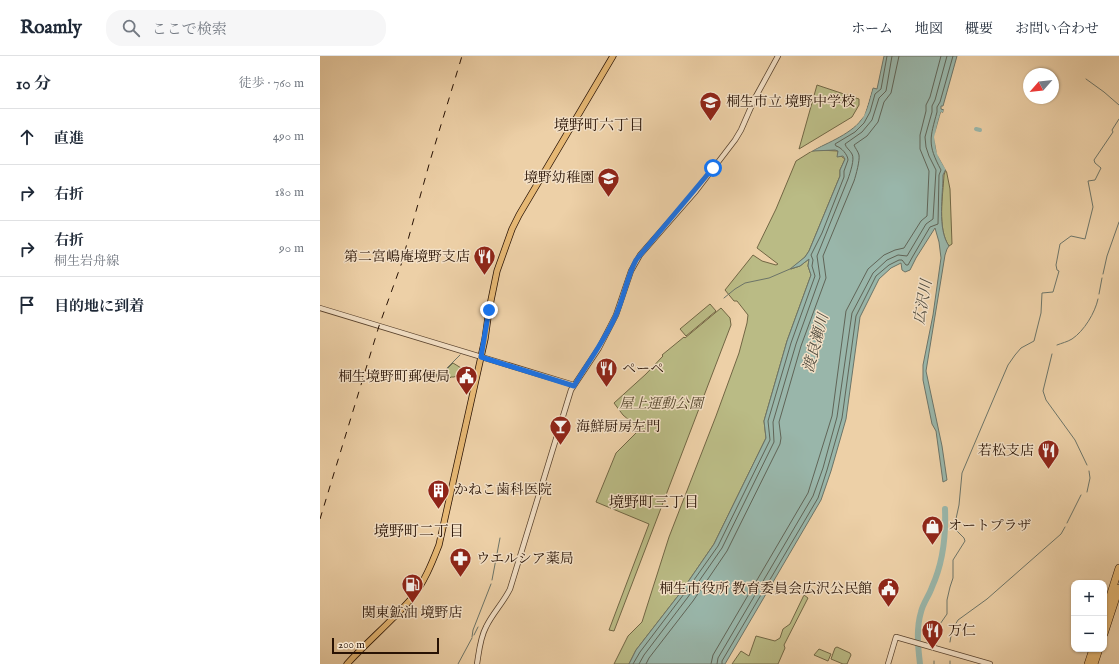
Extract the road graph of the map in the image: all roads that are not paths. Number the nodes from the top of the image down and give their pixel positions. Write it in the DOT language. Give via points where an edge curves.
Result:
graph roads {
  1 [pos="613,56"];
  2 [pos="778,56"];
  3 [pos="320,308"];
  4 [pos="481,357"];
  5 [pos="574,386"];
  6 [pos="1119,568"];
  7 [pos="1119,588"];
  8 [pos="1107,606"];
  9 [pos="1107,625"];
  10 [pos="1092,652"];
  11 [pos="1098,652"];
  12 [pos="1095,663"];
  13 [pos="346,664"];
  14 [pos="477,664"];
  15 [pos="888,664"];
  16 [pos="990,664"];
  17 [pos="1088,664"];
  1 -- 4 [label="main road" via="512,230 497,271"];
  2 -- 5 [label="street" via="735,140 636,260 616,315 599,348"];
  3 -- 4 [label="street"];
  4 -- 5 [label="street"];
  4 -- 13 [label="main road" via="436,554 411,598"];
  5 -- 14 [label="street" via="510,589 486,626"];
  6 -- 8 [label="highway"];
  7 -- 9 [label="highway"];
  10 -- 17 [label="highway"];
  11 -- 12 [label="highway"];
  15 -- 16 [label="street" via="896,638"];
}
